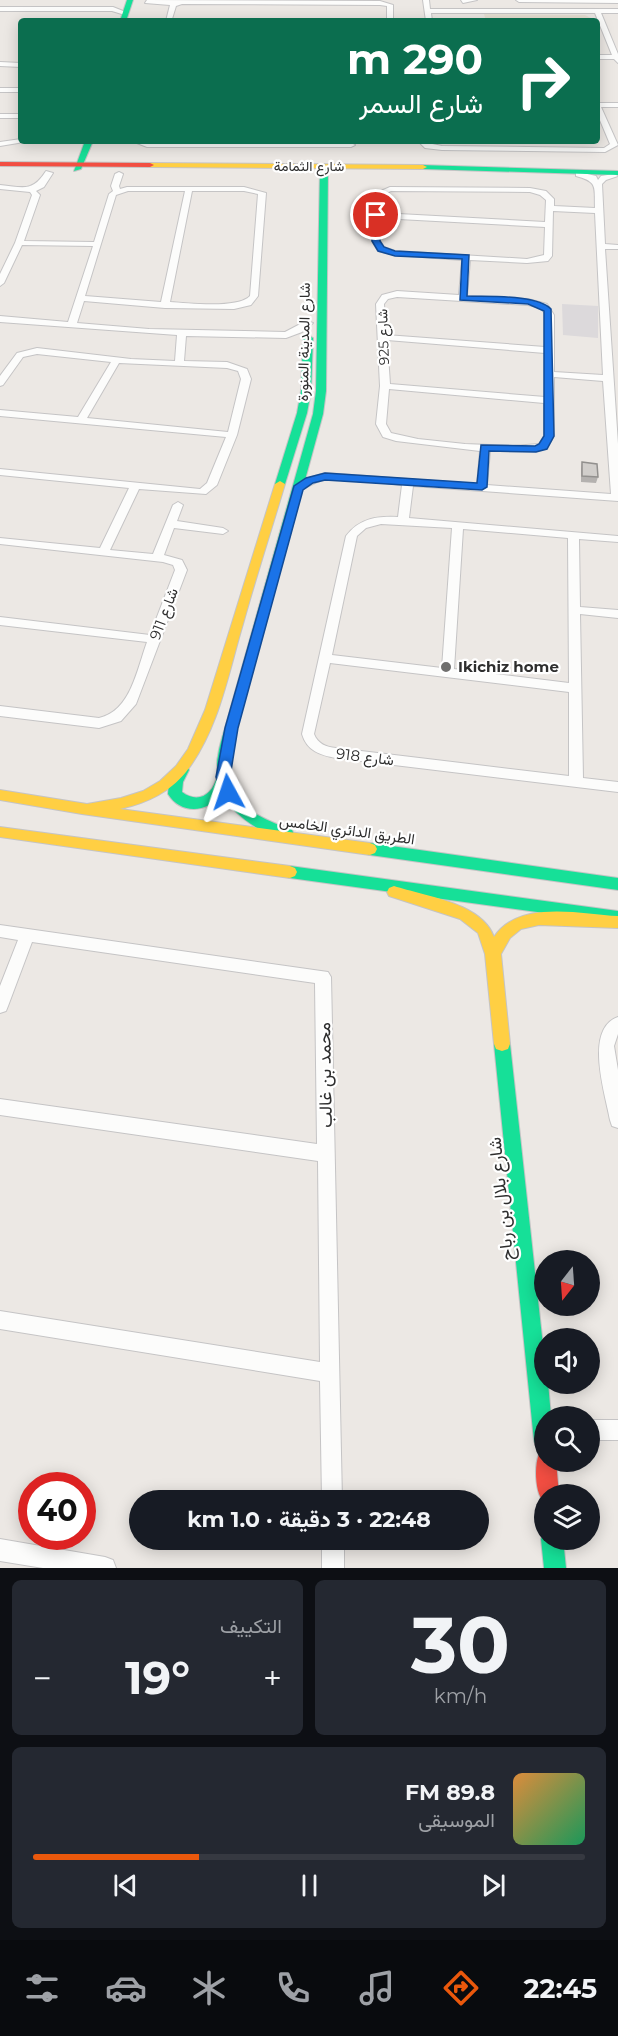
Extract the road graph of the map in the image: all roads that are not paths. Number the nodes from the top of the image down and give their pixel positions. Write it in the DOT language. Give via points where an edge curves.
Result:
graph roads {
  1 [pos="426,0"];
  2 [pos="474,0"];
  3 [pos="490,0"];
  4 [pos="519,0"];
  5 [pos="577,0"];
  6 [pos="293,1"];
  7 [pos="463,1"];
  8 [pos="618,1"];
  9 [pos="178,3"];
  10 [pos="0,9"];
  11 [pos="130,9"];
  12 [pos="427,11"];
  13 [pos="493,11"];
  14 [pos="597,11"];
  15 [pos="618,11"];
  16 [pos="170,18"];
  17 [pos="390,18"];
  18 [pos="428,18"];
  19 [pos="600,18"];
  20 [pos="600,19"];
  21 [pos="606,34"];
  22 [pos="618,35"];
  23 [pos="600,57"];
  24 [pos="617,59"];
  25 [pos="0,64"];
  26 [pos="18,64"];
  27 [pos="0,90"];
  28 [pos="18,90"];
  29 [pos="600,105"];
  30 [pos="618,105"];
  31 [pos="0,116"];
  32 [pos="18,116"];
  33 [pos="600,122"];
  34 [pos="18,142"];
  35 [pos="0,144"];
  36 [pos="144,144"];
  37 [pos="178,144"];
  38 [pos="351,144"];
  39 [pos="426,144"];
  40 [pos="356,156"];
  41 [pos="76,158"];
  42 [pos="0,166"];
  43 [pos="45,169"];
  44 [pos="114,170"];
  45 [pos="321,173"];
  46 [pos="579,174"];
  47 [pos="617,175"];
  48 [pos="598,184"];
  49 [pos="0,187"];
  50 [pos="189,189"];
  51 [pos="32,190"];
  52 [pos="117,191"];
  53 [pos="550,208"];
  54 [pos="599,211"];
  55 [pos="376,215"];
  56 [pos="549,225"];
  57 [pos="19,243"];
  58 [pos="98,244"];
  59 [pos="601,246"];
  60 [pos="618,247"];
  61 [pos="466,257"];
  62 [pos="0,283"];
  63 [pos="82,298"];
  64 [pos="463,298"];
  65 [pos="165,305"];
  66 [pos="0,320"];
  67 [pos="309,323"];
  68 [pos="72,326"];
  69 [pos="182,334"];
  70 [pos="286,334"];
  71 [pos="382,337"];
  72 [pos="605,339"];
  73 [pos="618,340"];
  74 [pos="308,345"];
  75 [pos="548,350"];
  76 [pos="116,361"];
  77 [pos="179,362"];
  78 [pos="548,374"];
  79 [pos="608,378"];
  80 [pos="0,383"];
  81 [pos="385,386"];
  82 [pos="548,400"];
  83 [pos="0,413"];
  84 [pos="81,421"];
  85 [pos="232,435"];
  86 [pos="484,447"];
  87 [pos="305,460"];
  88 [pos="0,472"];
  89 [pos="325,476"];
  90 [pos="408,482"];
  91 [pos="135,486"];
  92 [pos="482,487"];
  93 [pos="298,488"];
  94 [pos="617,498"];
  95 [pos="178,505"];
  96 [pos="403,521"];
  97 [pos="171,524"];
  98 [pos="458,526"];
  99 [pos="223,531"];
  100 [pos="573,536"];
  101 [pos="618,539"];
  102 [pos="0,541"];
  103 [pos="104,552"];
  104 [pos="157,558"];
  105 [pos="574,610"];
  106 [pos="618,614"];
  107 [pos="0,621"];
  108 [pos="154,639"];
  109 [pos="326,658"];
  110 [pos="448,672"];
  111 [pos="575,688"];
  112 [pos="0,711"];
  113 [pos="183,769"];
  114 [pos="223,777"];
  115 [pos="576,782"];
  116 [pos="618,787"];
  117 [pos="0,795"];
  118 [pos="82,809"];
  119 [pos="0,832"];
  120 [pos="319,843"];
  121 [pos="354,881"];
  122 [pos="618,884"];
  123 [pos="618,917"];
  124 [pos="618,922"];
  125 [pos="0,931"];
  126 [pos="27,936"];
  127 [pos="493,954"];
  128 [pos="0,1006"];
  129 [pos="618,1024"];
  130 [pos="0,1107"];
  131 [pos="618,1120"];
  132 [pos="326,1154"];
  133 [pos="0,1320"];
  134 [pos="329,1374"];
  135 [pos="541,1406"];
  136 [pos="600,1430"];
  137 [pos="618,1430"];
  138 [pos="332,1490"];
  139 [pos="0,1550"];
  140 [pos="333,1550"];
  141 [pos="553,1550"];
  142 [pos="105,1568"];
  143 [pos="333,1568"];
  144 [pos="555,1568"];
  1 -- 12 [label="street"];
  2 -- 7 [label="street"];
  3 -- 13 [label="street"];
  4 -- 5 [label="street"];
  5 -- 8 [label="street"];
  6 -- 9 [label="street"];
  6 -- 17 [label="street" via="386,4 390,5"];
  9 -- 11 [label="street"];
  9 -- 16 [label="street" via="173,5"];
  10 -- 11 [label="street"];
  12 -- 13 [label="street"];
  12 -- 18 [label="street"];
  13 -- 14 [label="street"];
  14 -- 15 [label="street"];
  14 -- 19 [label="street"];
  20 -- 21 [label="street"];
  21 -- 22 [label="street"];
  21 -- 24 [label="street"];
  23 -- 24 [label="street"];
  25 -- 26 [label="street"];
  27 -- 28 [label="street"];
  29 -- 30 [label="street"];
  31 -- 32 [label="street"];
  33 -- 39 [label="street" via="614,145 605,150 442,148"];
  34 -- 35 [label="street"];
  36 -- 37 [label="street"];
  38 -- 40 [label="street"];
  41 -- 42 [label="street, شارع الثمامة"];
  41 -- 43 [label="street, شارع الثمامة"];
  41 -- 44 [label="street, شارع الثمامة"];
  41 -- 45 [label="street, شارع الثمامة"];
  42 -- 43 [label="street, شارع الثمامة"];
  43 -- 51 [label="street" via="41,185"];
  44 -- 45 [label="street, شارع الثمامة"];
  44 -- 52 [label="street"];
  45 -- 46 [label="street, شارع الثمامة"];
  45 -- 47 [label="street, شارع الثمامة" via="429,167"];
  45 -- 67 [label="street, شارع المدينة المنورة"];
  45 -- 87 [label="street, شارع المدينة المنورة" via="321,391"];
  46 -- 47 [label="street, شارع الثمامة"];
  46 -- 48 [label="street"];
  47 -- 48 [label="street"];
  48 -- 54 [label="street"];
  49 -- 51 [label="street"];
  50 -- 52 [label="street"];
  50 -- 65 [label="street"];
  50 -- 65 [label="street" via="258,191 262,195 252,299 234,306"];
  51 -- 57 [label="street" via="36,195"];
  52 -- 58 [label="street" via="111,196"];
  53 -- 54 [label="street"];
  53 -- 55 [label="street" via="547,195 537,191 390,189 375,195"];
  53 -- 56 [label="street"];
  54 -- 59 [label="street"];
  55 -- 56 [label="street"];
  55 -- 61 [label="street" via="376,241 381,249"];
  56 -- 61 [label="street" via="550,252 544,259"];
  57 -- 58 [label="street"];
  57 -- 62 [label="street"];
  58 -- 63 [label="street"];
  59 -- 60 [label="street"];
  59 -- 72 [label="street"];
  61 -- 64 [label="street"];
  63 -- 65 [label="street"];
  63 -- 68 [label="street"];
  64 -- 71 [label="street, شارع 925" via="397,294 385,297 380,304"];
  64 -- 75 [label="street, شارع 925" via="544,306 550,315"];
  66 -- 68 [label="street"];
  67 -- 70 [label="street"];
  67 -- 74 [label="street, شارع المدينة المنورة"];
  68 -- 69 [label="street"];
  69 -- 70 [label="street"];
  69 -- 77 [label="street"];
  70 -- 74 [label="street"];
  71 -- 75 [label="street"];
  71 -- 81 [label="street, شارع 925"];
  72 -- 73 [label="street"];
  72 -- 79 [label="street"];
  74 -- 113 [label="street, شارع المدينة المنورة" via="305,397 292,446 207,722"];
  75 -- 78 [label="street, شارع 925"];
  76 -- 77 [label="street"];
  76 -- 80 [label="street" via="31,351 16,359"];
  76 -- 84 [label="street"];
  77 -- 85 [label="street" via="242,369 246,379"];
  78 -- 79 [label="street"];
  78 -- 82 [label="street, شارع 925"];
  79 -- 94 [label="street"];
  81 -- 82 [label="street"];
  81 -- 86 [label="street, شارع 925" via="381,424 387,435"];
  82 -- 86 [label="street, شارع 925" via="549,436 543,446 526,450"];
  83 -- 84 [label="street"];
  84 -- 85 [label="street"];
  85 -- 91 [label="street" via="209,489 194,493"];
  86 -- 92 [label="street"];
  87 -- 89 [label="street"];
  87 -- 93 [label="street, شارع المدينة المنورة"];
  88 -- 91 [label="street"];
  89 -- 90 [label="street"];
  89 -- 93 [label="street"];
  90 -- 92 [label="street"];
  90 -- 96 [label="street"];
  91 -- 103 [label="street"];
  92 -- 94 [label="street"];
  93 -- 114 [label="street, شارع المدينة المنورة" via="231,728"];
  95 -- 97 [label="street"];
  96 -- 98 [label="street, شارع 918"];
  96 -- 109 [label="street, شارع 918" via="370,521 352,536"];
  97 -- 99 [label="street"];
  97 -- 104 [label="street"];
  98 -- 100 [label="street, شارع 918"];
  98 -- 110 [label="street"];
  100 -- 101 [label="street, شارع 918"];
  100 -- 105 [label="street"];
  102 -- 103 [label="street, شارع 911"];
  103 -- 104 [label="street, شارع 911"];
  104 -- 108 [label="street, شارع 911" via="178,563 181,570"];
  105 -- 106 [label="street"];
  105 -- 111 [label="street"];
  107 -- 108 [label="street"];
  108 -- 112 [label="street, شارع 911" via="130,704 113,720 83,722"];
  109 -- 110 [label="street"];
  109 -- 115 [label="street, شارع 918" via="309,734 316,748"];
  110 -- 111 [label="street"];
  111 -- 115 [label="street"];
  113 -- 114 [label="street" via="175,794 193,804 214,798"];
  113 -- 118 [label="street, شارع المدينة المنورة" via="143,798"];
  114 -- 120 [label="street" via="232,801 252,819"];
  115 -- 116 [label="street, شارع 918"];
  117 -- 118 [label="street, الطريق الدائري الخامس"];
  118 -- 120 [label="street, الطريق الدائري الخامس"];
  119 -- 121 [label="street"];
  120 -- 122 [label="street, الطريق الدائري الخامس"];
  121 -- 123 [label="street"];
  121 -- 127 [label="street, شارع بلال بن رباح" via="465,914 484,929"];
  124 -- 127 [label="street" via="521,923 503,936"];
  125 -- 126 [label="street, محمد بن غالب"];
  126 -- 128 [label="street"];
  126 -- 132 [label="street, محمد بن غالب" via="323,977"];
  127 -- 135 [label="street, شارع بلال بن رباح"];
  129 -- 131 [label="street" via="607,1037 606,1046"];
  130 -- 132 [label="street"];
  132 -- 134 [label="street, محمد بن غالب"];
  133 -- 134 [label="street"];
  134 -- 138 [label="street, محمد بن غالب"];
  136 -- 137 [label="street"];
  139 -- 142 [label="street"];
  140 -- 143 [label="street"];
  141 -- 144 [label="street"];
}
